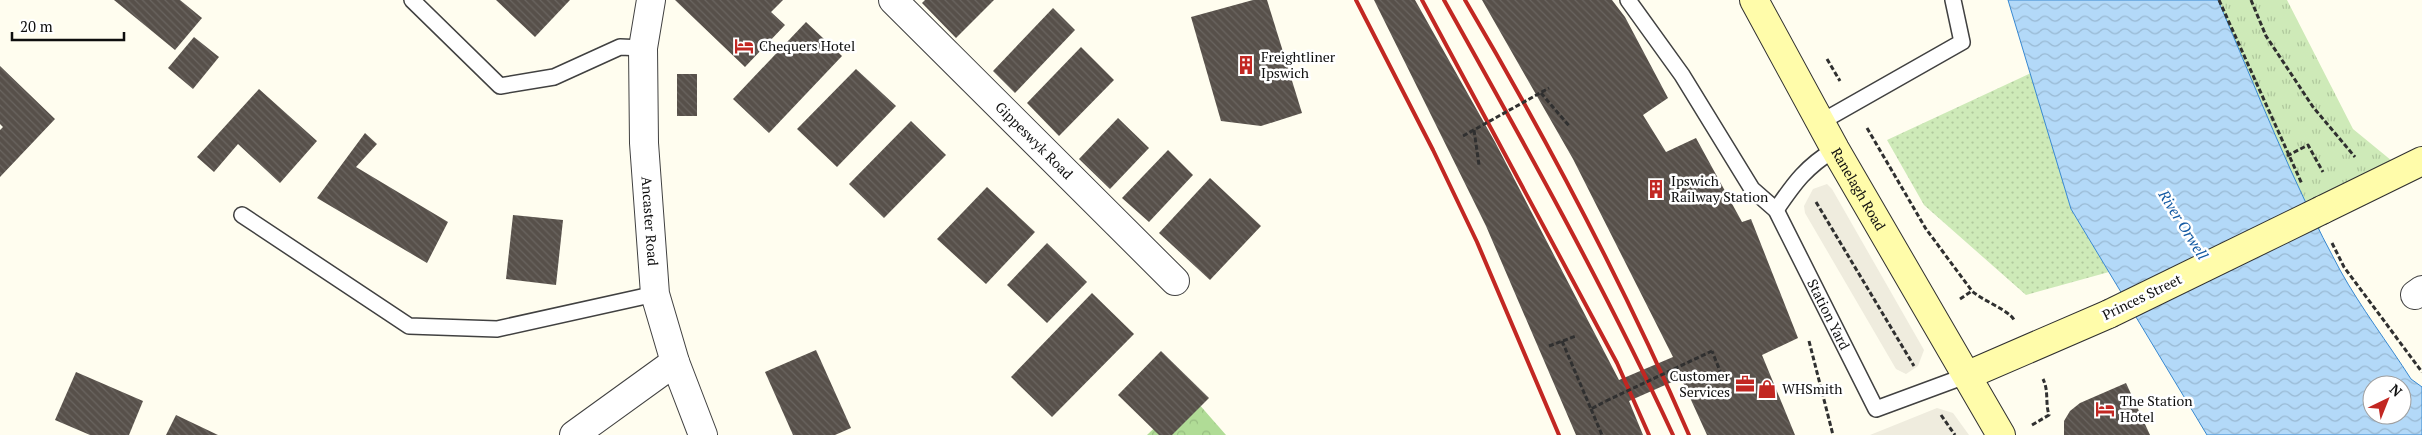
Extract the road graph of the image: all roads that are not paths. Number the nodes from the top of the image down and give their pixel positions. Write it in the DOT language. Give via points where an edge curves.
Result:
graph roads {
  1 [pos="413,0"];
  2 [pos="651,0"];
  3 [pos="893,0"];
  4 [pos="1628,0"];
  5 [pos="1953,0"];
  6 [pos="1760,2"];
  7 [pos="643,48"];
  8 [pos="1821,122"];
  9 [pos="1835,149"];
  10 [pos="2412,166"];
  11 [pos="1776,210"];
  12 [pos="242,214"];
  13 [pos="1175,280"];
  14 [pos="655,294"];
  15 [pos="676,362"];
  16 [pos="1968,375"];
  17 [pos="574,435"];
  18 [pos="703,435"];
  19 [pos="2001,435"];
  1 -- 7 [label="lane" via="500,86 554,78 620,47"];
  2 -- 7 [label="street, Ancaster Road"];
  3 -- 13 [label="street, Gippeswyk Road"];
  4 -- 11 [label="lane" via="1682,75 1752,190"];
  5 -- 8 [label="lane" via="1962,42"];
  6 -- 8 [label="main road, Ranelagh Road"];
  7 -- 14 [label="street, Ancaster Road" via="644,143"];
  8 -- 9 [label="main road, Ranelagh Road"];
  9 -- 11 [label="lane" via="1814,162 1800,176"];
  9 -- 16 [label="main road, Ranelagh Road"];
  10 -- 16 [label="main road, Princes Street, bridge" via="2371,186 2322,200 2109,314"];
  11 -- 16 [label="lane, Station Yard" via="1876,409"];
  12 -- 14 [label="lane" via="409,326 497,329"];
  14 -- 15 [label="street, Ancaster Road"];
  15 -- 17 [label="street"];
  15 -- 18 [label="street, Ancaster Road"];
  16 -- 19 [label="main road, Ranelagh Road"];
}
